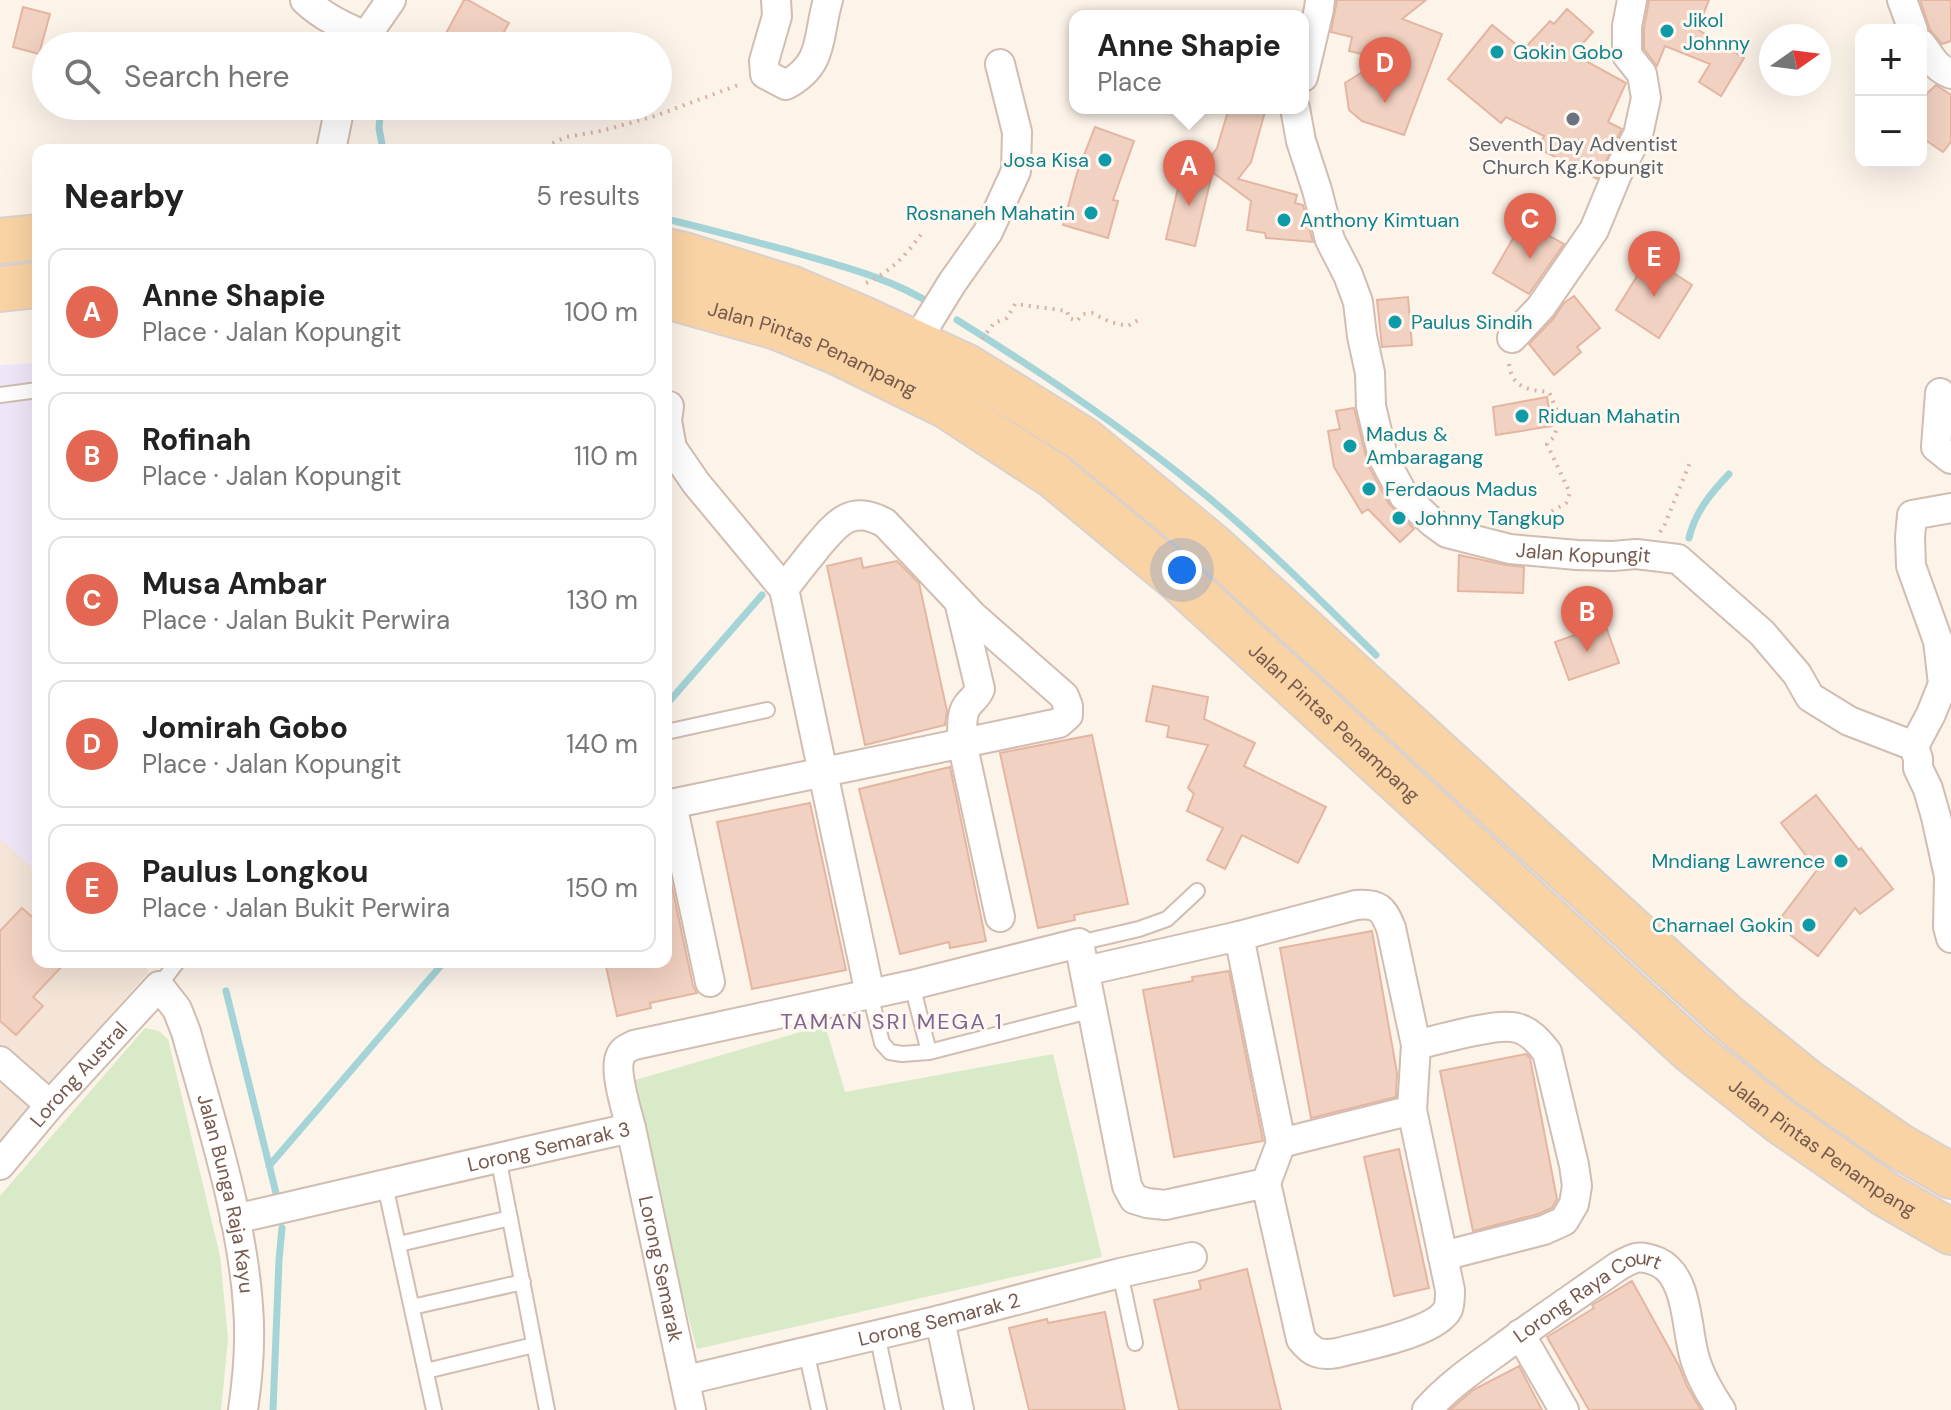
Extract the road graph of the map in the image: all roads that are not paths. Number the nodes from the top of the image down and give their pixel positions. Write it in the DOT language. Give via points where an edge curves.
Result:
graph roads {
  1 [pos="305,0"];
  2 [pos="391,0"];
  3 [pos="776,0"];
  4 [pos="828,0"];
  5 [pos="1320,0"];
  6 [pos="1632,0"];
  7 [pos="1902,0"];
  8 [pos="1911,24"];
  9 [pos="349,32"];
  10 [pos="370,32"];
  11 [pos="1309,52"];
  12 [pos="1927,52"];
  13 [pos="1000,64"];
  14 [pos="1951,74"];
  15 [pos="1296,114"];
  16 [pos="337,120"];
  17 [pos="332,144"];
  18 [pos="32,238"];
  19 [pos="0,241"];
  20 [pos="672,253"];
  21 [pos="32,286"];
  22 [pos="0,289"];
  23 [pos="672,298"];
  24 [pos="1512,338"];
  25 [pos="915,343"];
  26 [pos="32,391"];
  27 [pos="1940,393"];
  28 [pos="0,395"];
  29 [pos="672,448"];
  30 [pos="1951,459"];
  31 [pos="1951,508"];
  32 [pos="784,589"];
  33 [pos="959,600"];
  34 [pos="767,710"];
  35 [pos="672,731"];
  36 [pos="962,742"];
  37 [pos="1914,746"];
  38 [pos="824,771"];
  39 [pos="672,804"];
  40 [pos="1508,816"];
  41 [pos="672,818"];
  42 [pos="1476,854"];
  43 [pos="1197,891"];
  44 [pos="1000,917"];
  45 [pos="1239,936"];
  46 [pos="1951,938"];
  47 [pos="1079,943"];
  48 [pos="172,968"];
  49 [pos="1085,971"];
  50 [pos="710,982"];
  51 [pos="912,985"];
  52 [pos="159,986"];
  53 [pos="870,994"];
  54 [pos="1093,1010"];
  55 [pos="1416,1045"];
  56 [pos="929,1052"];
  57 [pos="0,1061"];
  58 [pos="50,1105"];
  59 [pos="1412,1110"];
  60 [pos="631,1128"];
  61 [pos="1281,1143"];
  62 [pos="498,1157"];
  63 [pos="0,1165"];
  64 [pos="1951,1176"];
  65 [pos="1266,1183"];
  66 [pos="385,1185"];
  67 [pos="510,1218"];
  68 [pos="235,1219"];
  69 [pos="1951,1232"];
  70 [pos="399,1244"];
  71 [pos="1443,1256"];
  72 [pos="1192,1257"];
  73 [pos="1120,1273"];
  74 [pos="523,1282"];
  75 [pos="412,1307"];
  76 [pos="940,1320"];
  77 [pos="877,1334"];
  78 [pos="1520,1334"];
  79 [pos="1135,1343"];
  80 [pos="534,1345"];
  81 [pos="806,1351"];
  82 [pos="426,1371"];
  83 [pos="686,1380"];
  84 [pos="243,1410"];
  85 [pos="434,1410"];
  86 [pos="547,1410"];
  87 [pos="691,1410"];
  88 [pos="819,1410"];
  89 [pos="893,1410"];
  90 [pos="959,1410"];
  91 [pos="1427,1410"];
  92 [pos="1564,1410"];
  93 [pos="1721,1410"];
  1 -- 9 [label="street"];
  2 -- 10 [label="street"];
  3 -- 4 [label="street" via="765,74 786,85 807,72 817,52"];
  5 -- 11 [label="street"];
  6 -- 24 [label="street" via="1627,55 1642,74 1646,98 1638,135 1594,230 1541,307"];
  7 -- 8 [label="street"];
  12 -- 14 [label="street" via="1937,68"];
  13 -- 25 [label="street" via="1017,132 1016,171 988,232"];
  15 -- 37 [label="street, Jalan Kopungit" via="1330,240 1358,302 1383,457 1404,496 1447,533 1510,549 1678,559 1762,633 1810,697 1849,721"];
  16 -- 17 [label="street"];
  18 -- 19 [label="main road"];
  20 -- 25 [label="main road" via="793,289"];
  21 -- 22 [label="main road"];
  23 -- 42 [label="main road, Jalan Pintas Penampang" via="777,327 835,351 947,406 1054,476 1177,578"];
  25 -- 40 [label="main road" via="967,367 1084,440 1212,546"];
  26 -- 28 [label="lane"];
  27 -- 30 [label="street" via="1936,447"];
  29 -- 32 [label="street"];
  31 -- 37 [label="street" via="1912,515 1911,566 1938,641 1943,684"];
  32 -- 33 [label="street" via="833,527 861,515 885,523"];
  32 -- 38 [label="street"];
  33 -- 36 [label="street" via="980,689 963,715"];
  33 -- 36 [label="street" via="1064,696 1068,706 1068,715 1059,723"];
  34 -- 35 [label="lane"];
  36 -- 38 [label="street"];
  36 -- 44 [label="street"];
  37 -- 46 [label="street" via="1949,876"];
  38 -- 39 [label="street"];
  38 -- 53 [label="street"];
  40 -- 42 [label="main road"];
  40 -- 64 [label="main road" via="1795,1073"];
  41 -- 50 [label="street"];
  42 -- 69 [label="main road, Jalan Pintas Penampang" via="1693,1052 1780,1121 1885,1194"];
  43 -- 47 [label="lane" via="1167,919"];
  45 -- 49 [label="street"];
  45 -- 55 [label="street" via="1356,905 1377,906 1391,928"];
  45 -- 61 [label="street"];
  47 -- 49 [label="street"];
  47 -- 51 [label="street"];
  48 -- 52 [label="lane"];
  49 -- 54 [label="street"];
  51 -- 53 [label="street"];
  51 -- 56 [label="lane"];
  52 -- 58 [label="street, Lorong Austral"];
  52 -- 68 [label="street, Jalan Bunga Raja Kayu" via="186,1032"];
  53 -- 56 [label="lane" via="882,1043 890,1052"];
  53 -- 60 [label="street, Lorong Semarak 3" via="624,1050 618,1071"];
  54 -- 56 [label="lane"];
  54 -- 65 [label="street" via="1127,1186 1134,1199 1165,1205"];
  55 -- 59 [label="street"];
  55 -- 71 [label="street" via="1498,1027 1518,1028 1535,1038 1547,1052 1577,1186 1564,1221"];
  57 -- 58 [label="street"];
  58 -- 63 [label="street, Lorong Austral"];
  59 -- 61 [label="street"];
  59 -- 71 [label="street"];
  60 -- 62 [label="street, Lorong Semarak 3"];
  60 -- 83 [label="street, Lorong Semarak"];
  61 -- 65 [label="street"];
  62 -- 66 [label="street, Lorong Semarak 3"];
  62 -- 67 [label="lane"];
  65 -- 71 [label="street" via="1301,1339 1322,1355 1440,1320 1449,1307 1450,1290"];
  66 -- 68 [label="street, Lorong Semarak 3"];
  66 -- 70 [label="lane"];
  67 -- 70 [label="lane"];
  67 -- 74 [label="lane"];
  68 -- 84 [label="street, Jalan Bunga Raja Kayu" via="249,1307"];
  70 -- 75 [label="lane"];
  72 -- 73 [label="street, Lorong Semarak 2"];
  73 -- 76 [label="street, Lorong Semarak 2"];
  73 -- 79 [label="lane"];
  74 -- 75 [label="lane"];
  74 -- 80 [label="lane"];
  75 -- 82 [label="lane"];
  76 -- 77 [label="street, Lorong Semarak 2"];
  76 -- 90 [label="street"];
  77 -- 81 [label="street, Lorong Semarak 2"];
  77 -- 89 [label="lane"];
  78 -- 91 [label="street, Lorong Raya Court"];
  78 -- 92 [label="street"];
  78 -- 93 [label="street, Lorong Raya Court" via="1630,1259 1649,1258 1665,1266 1677,1283 1695,1360"];
  80 -- 82 [label="lane"];
  80 -- 86 [label="lane"];
  81 -- 83 [label="street, Lorong Semarak 2"];
  81 -- 88 [label="lane"];
  82 -- 85 [label="lane"];
  83 -- 87 [label="street, Lorong Semarak"];
}
